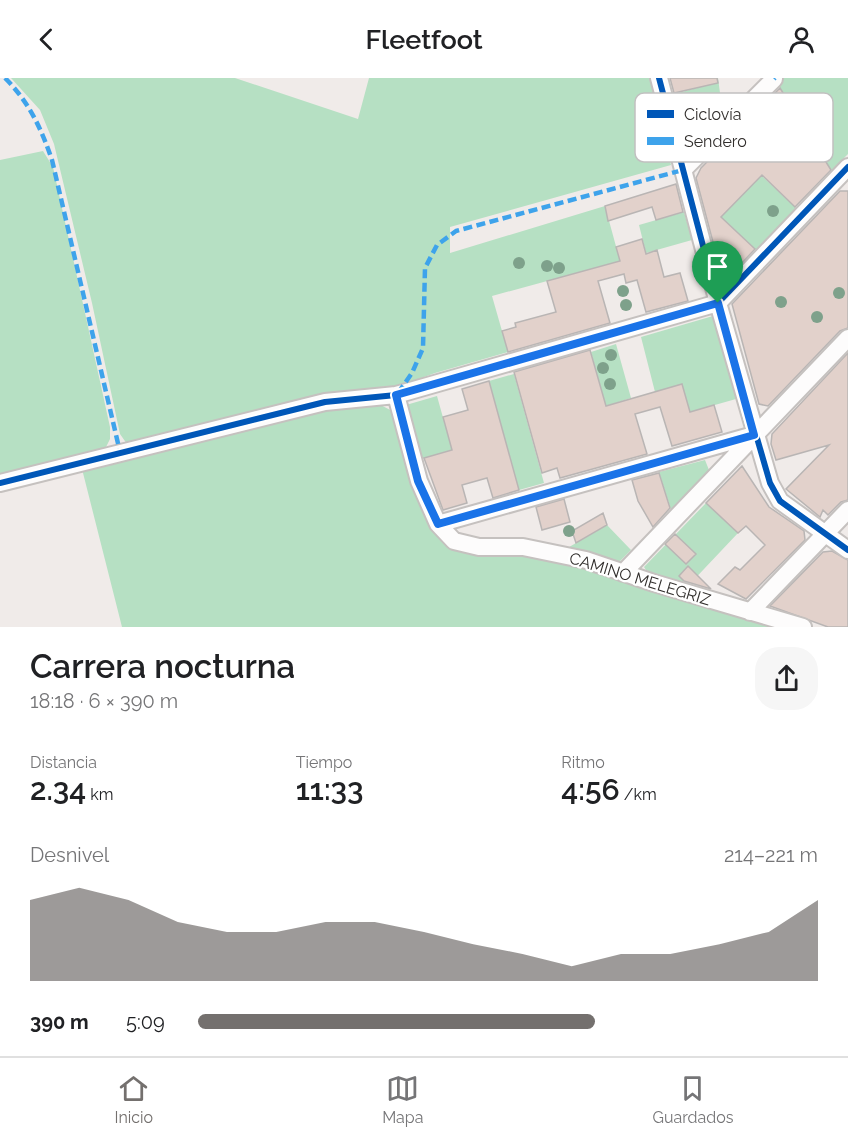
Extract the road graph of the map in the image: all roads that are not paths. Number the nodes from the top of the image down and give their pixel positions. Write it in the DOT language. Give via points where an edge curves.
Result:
graph roads {
  1 [pos="774,79"];
  2 [pos="760,93"];
  3 [pos="681,162"];
  4 [pos="691,162"];
  5 [pos="848,167"];
  6 [pos="683,170"];
  7 [pos="718,303"];
  8 [pos="848,338"];
  9 [pos="396,395"];
  10 [pos="754,435"];
  11 [pos="0,483"];
  12 [pos="848,510"];
  13 [pos="438,524"];
  14 [pos="825,534"];
  15 [pos="848,550"];
  16 [pos="623,573"];
  17 [pos="750,612"];
  18 [pos="803,627"];
  1 -- 2 [label="street"];
  3 -- 6 [label="street"];
  4 -- 6 [label="street"];
  5 -- 7 [label="street"];
  6 -- 7 [label="street"];
  7 -- 9 [label="street"];
  7 -- 10 [label="street"];
  8 -- 10 [label="street"];
  9 -- 11 [label="street" via="325,402"];
  9 -- 13 [label="street, CAMINO MELEGRIZ" via="418,481"];
  10 -- 13 [label="street"];
  10 -- 14 [label="street" via="780,501"];
  10 -- 16 [label="street"];
  12 -- 14 [label="street"];
  13 -- 16 [label="street, CAMINO MELEGRIZ" via="454,541 479,547 523,547 586,560"];
  14 -- 15 [label="street"];
  14 -- 17 [label="street"];
  16 -- 17 [label="street, CAMINO MELEGRIZ"];
  17 -- 18 [label="street, CAMINO MELEGRIZ"];
}
